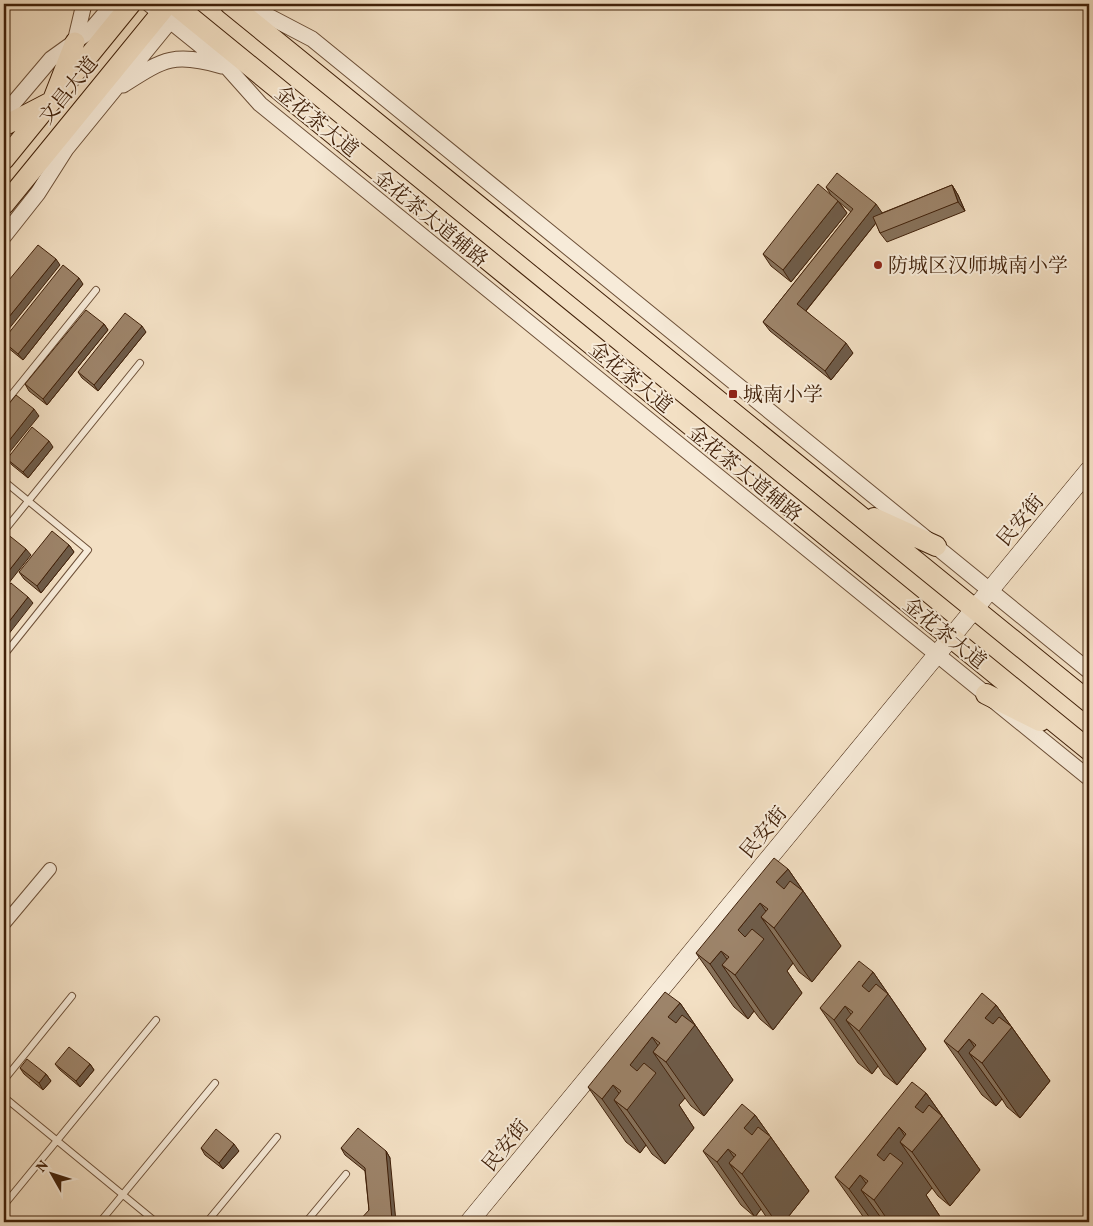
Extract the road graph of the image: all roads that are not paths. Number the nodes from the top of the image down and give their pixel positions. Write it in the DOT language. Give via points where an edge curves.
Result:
graph roads {
  1 [pos="84,4"];
  2 [pos="113,4"];
  3 [pos="131,4"];
  4 [pos="230,4"];
  5 [pos="254,4"];
  6 [pos="169,8"];
  7 [pos="266,10"];
  8 [pos="75,42"];
  9 [pos="291,53"];
  10 [pos="227,67"];
  11 [pos="268,80"];
  12 [pos="113,91"];
  13 [pos="52,101"];
  14 [pos="4,120"];
  15 [pos="4,126"];
  16 [pos="66,149"];
  17 [pos="4,160"];
  18 [pos="23,182"];
  19 [pos="4,205"];
  20 [pos="4,236"];
  21 [pos="96,290"];
  22 [pos="140,363"];
  23 [pos="4,404"];
  24 [pos="1089,470"];
  25 [pos="4,481"];
  26 [pos="28,501"];
  27 [pos="848,507"];
  28 [pos="4,531"];
  29 [pos="936,546"];
  30 [pos="990,590"];
  31 [pos="974,609"];
  32 [pos="951,638"];
  33 [pos="4,655"];
  34 [pos="937,655"];
  35 [pos="1089,671"];
  36 [pos="986,694"];
  37 [pos="1089,702"];
  38 [pos="1071,735"];
  39 [pos="1089,750"];
  40 [pos="1089,778"];
  41 [pos="50,869"];
  42 [pos="4,924"];
  43 [pos="72,996"];
  44 [pos="156,1020"];
  45 [pos="4,1080"];
  46 [pos="215,1083"];
  47 [pos="4,1097"];
  48 [pos="277,1137"];
  49 [pos="57,1141"];
  50 [pos="346,1174"];
  51 [pos="123,1195"];
  52 [pos="4,1205"];
  53 [pos="100,1222"];
  54 [pos="156,1222"];
  55 [pos="207,1222"];
  56 [pos="306,1222"];
  57 [pos="469,1222"];
  1 -- 8 [label="street"];
  2 -- 8 [label="street" via="90,31"];
  3 -- 13 [label="main road, 文昌大道"];
  4 -- 9 [label="highway, 金花茶大道"];
  5 -- 7 [label="street"];
  6 -- 10 [label="street, 金花茶大道辅路"];
  6 -- 11 [label="highway, 金花茶大道"];
  6 -- 12 [label="street"];
  6 -- 18 [label="main road, 文昌大道"];
  7 -- 9 [label="highway"];
  7 -- 29 [label="street" via="312,39"];
  8 -- 13 [label="main road"];
  8 -- 14 [label="street" via="50,59 12,105"];
  9 -- 27 [label="highway, 金花茶大道"];
  10 -- 11 [label="highway"];
  10 -- 12 [label="street" via="183,58 168,60"];
  10 -- 34 [label="street, 金花茶大道辅路" via="260,104"];
  11 -- 32 [label="highway, 金花茶大道"];
  12 -- 16 [label="street"];
  13 -- 15 [label="main road"];
  13 -- 17 [label="main road, 文昌大道"];
  16 -- 18 [label="main road"];
  16 -- 20 [label="street" via="38,193"];
  18 -- 19 [label="main road, 文昌大道"];
  21 -- 23 [label="lane"];
  22 -- 26 [label="lane"];
  24 -- 30 [label="main road, 民安街"];
  25 -- 26 [label="lane"];
  26 -- 28 [label="lane"];
  26 -- 33 [label="lane" via="88,550"];
  27 -- 29 [label="highway"];
  27 -- 31 [label="highway, 金花茶大道"];
  29 -- 30 [label="street"];
  30 -- 31 [label="main road, 民安街"];
  30 -- 35 [label="street"];
  31 -- 32 [label="main road, 民安街"];
  31 -- 37 [label="highway, 金花茶大道"];
  32 -- 34 [label="main road, 民安街"];
  32 -- 38 [label="highway, 金花茶大道"];
  34 -- 36 [label="street, 金花茶大道辅路"];
  34 -- 57 [label="main road, 民安街"];
  36 -- 38 [label="highway"];
  36 -- 40 [label="street, 金花茶大道辅路"];
  38 -- 39 [label="highway, 金花茶大道"];
  41 -- 42 [label="street"];
  43 -- 45 [label="lane"];
  44 -- 49 [label="lane"];
  46 -- 51 [label="lane"];
  47 -- 49 [label="lane"];
  48 -- 55 [label="lane"];
  49 -- 51 [label="lane"];
  49 -- 52 [label="lane"];
  50 -- 56 [label="lane"];
  51 -- 53 [label="lane"];
  51 -- 54 [label="lane"];
}
